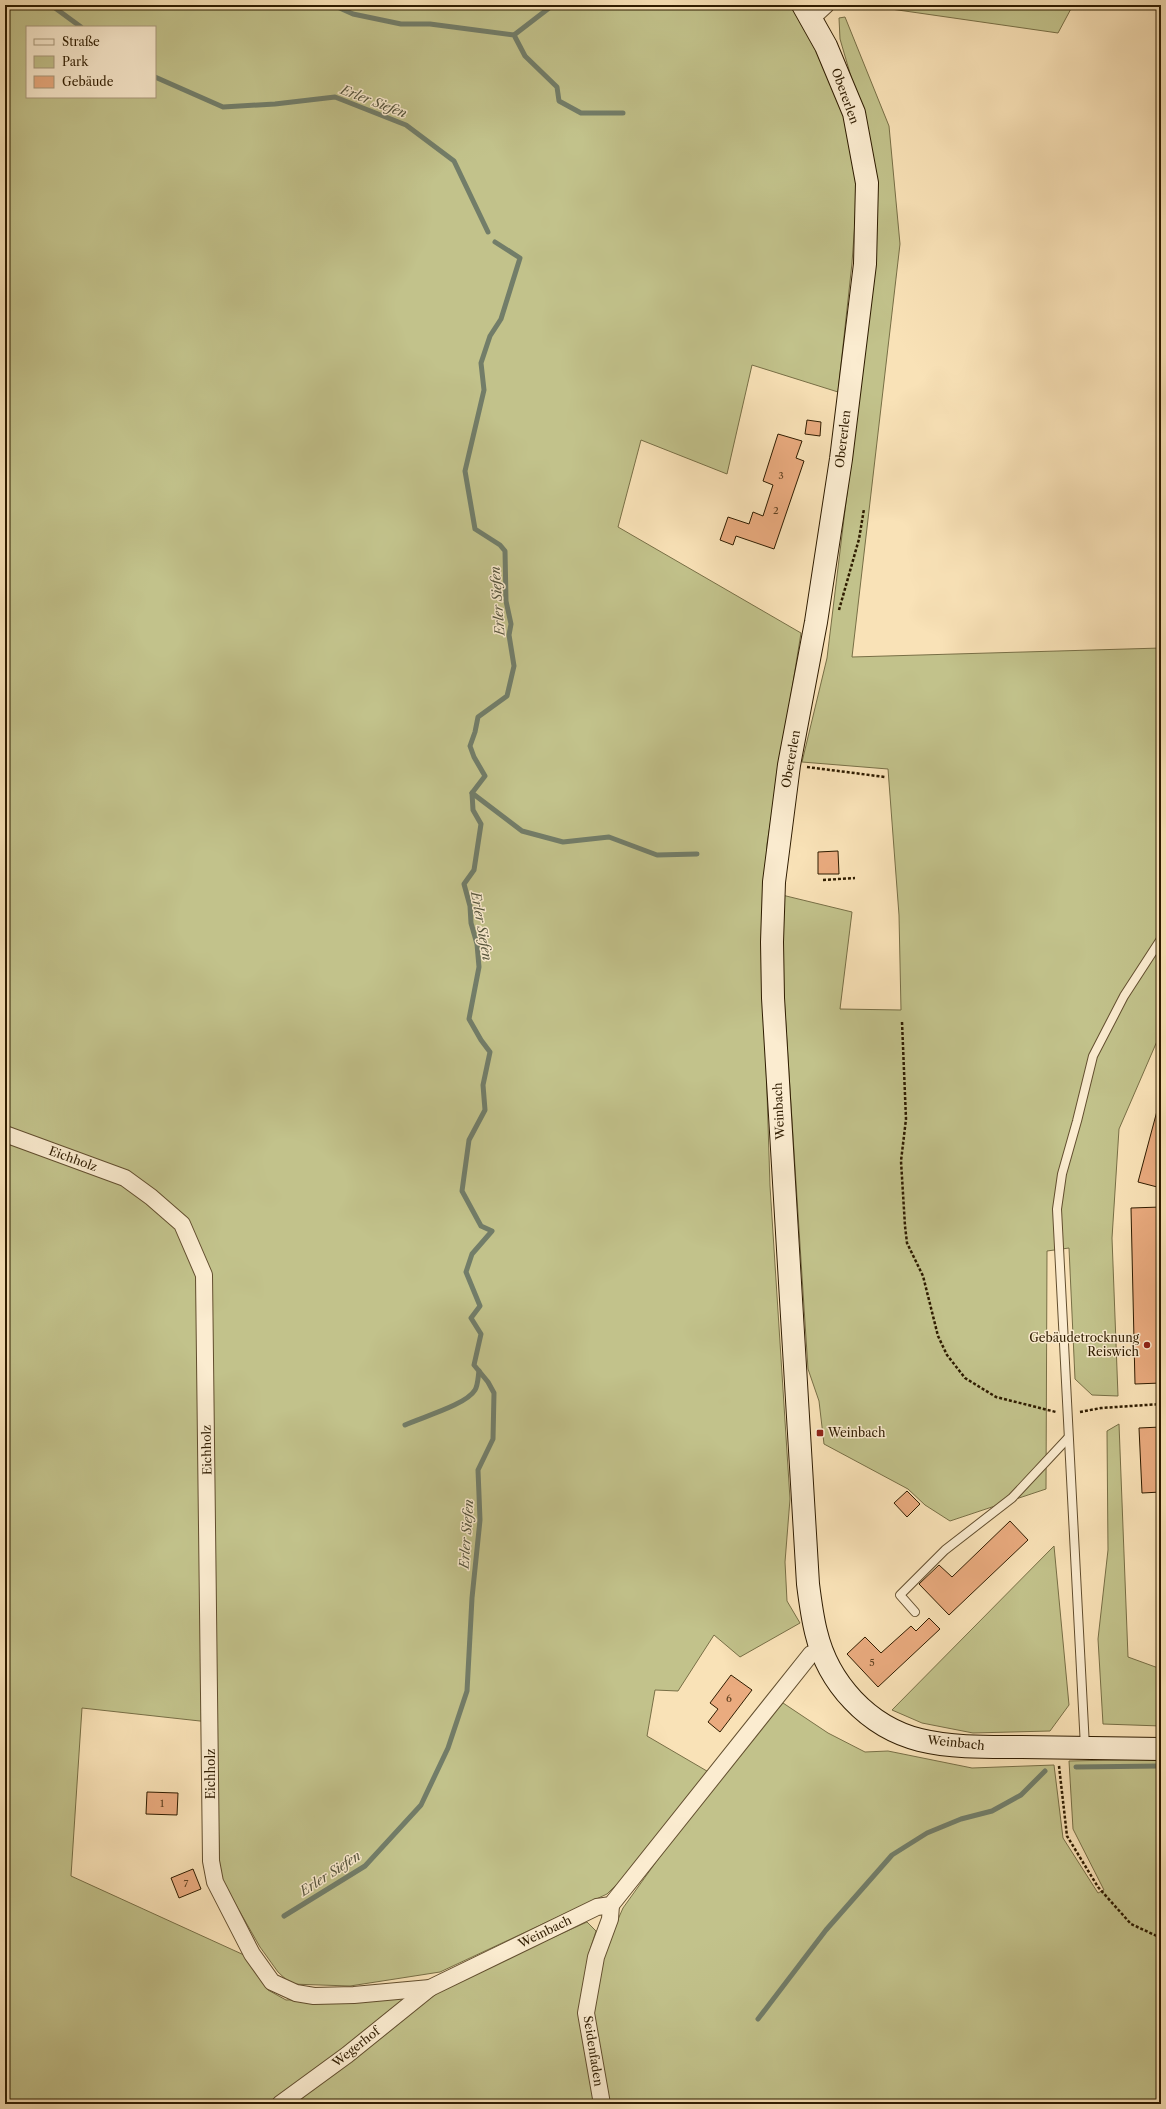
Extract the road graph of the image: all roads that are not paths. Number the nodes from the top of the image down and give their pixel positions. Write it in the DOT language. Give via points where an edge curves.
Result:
graph roads {
  1 [pos="813,9"];
  2 [pos="774,882"];
  3 [pos="1161,939"];
  4 [pos="5,1134"];
  5 [pos="1068,1438"];
  6 [pos="915,1612"];
  7 [pos="822,1650"];
  8 [pos="1085,1748"];
  9 [pos="1161,1749"];
  10 [pos="215,1882"];
  11 [pos="611,1905"];
  12 [pos="430,1988"];
  13 [pos="280,2104"];
  14 [pos="602,2104"];
  1 -- 2 [label="main road, Obererlen" via="854,113 867,183 865,264 829,545 789,765"];
  2 -- 7 [label="main road, Weinbach" via="773,998 808,1584 816,1633"];
  3 -- 5 [label="lane" via="1124,996 1093,1056 1078,1121 1062,1174 1057,1209"];
  4 -- 10 [label="street, Eichholz" via="125,1178 182,1224 204,1275 211,1861"];
  5 -- 6 [label="lane" via="1012,1498 945,1550 900,1595"];
  5 -- 8 [label="lane"];
  7 -- 8 [label="main road, Weinbach" via="846,1693 873,1718 903,1734 944,1744 972,1747"];
  7 -- 11 [label="street" via="811,1654"];
  8 -- 9 [label="main road"];
  10 -- 12 [label="street, Weinbach" via="252,1954 272,1982 284,1989 314,1996"];
  11 -- 12 [label="street, Weinbach" via="597,1906"];
  11 -- 14 [label="street, Seidenfaden" via="610,1919 596,1957 586,2013"];
  12 -- 13 [label="street, Wegerhof" via="347,2055"];
}
